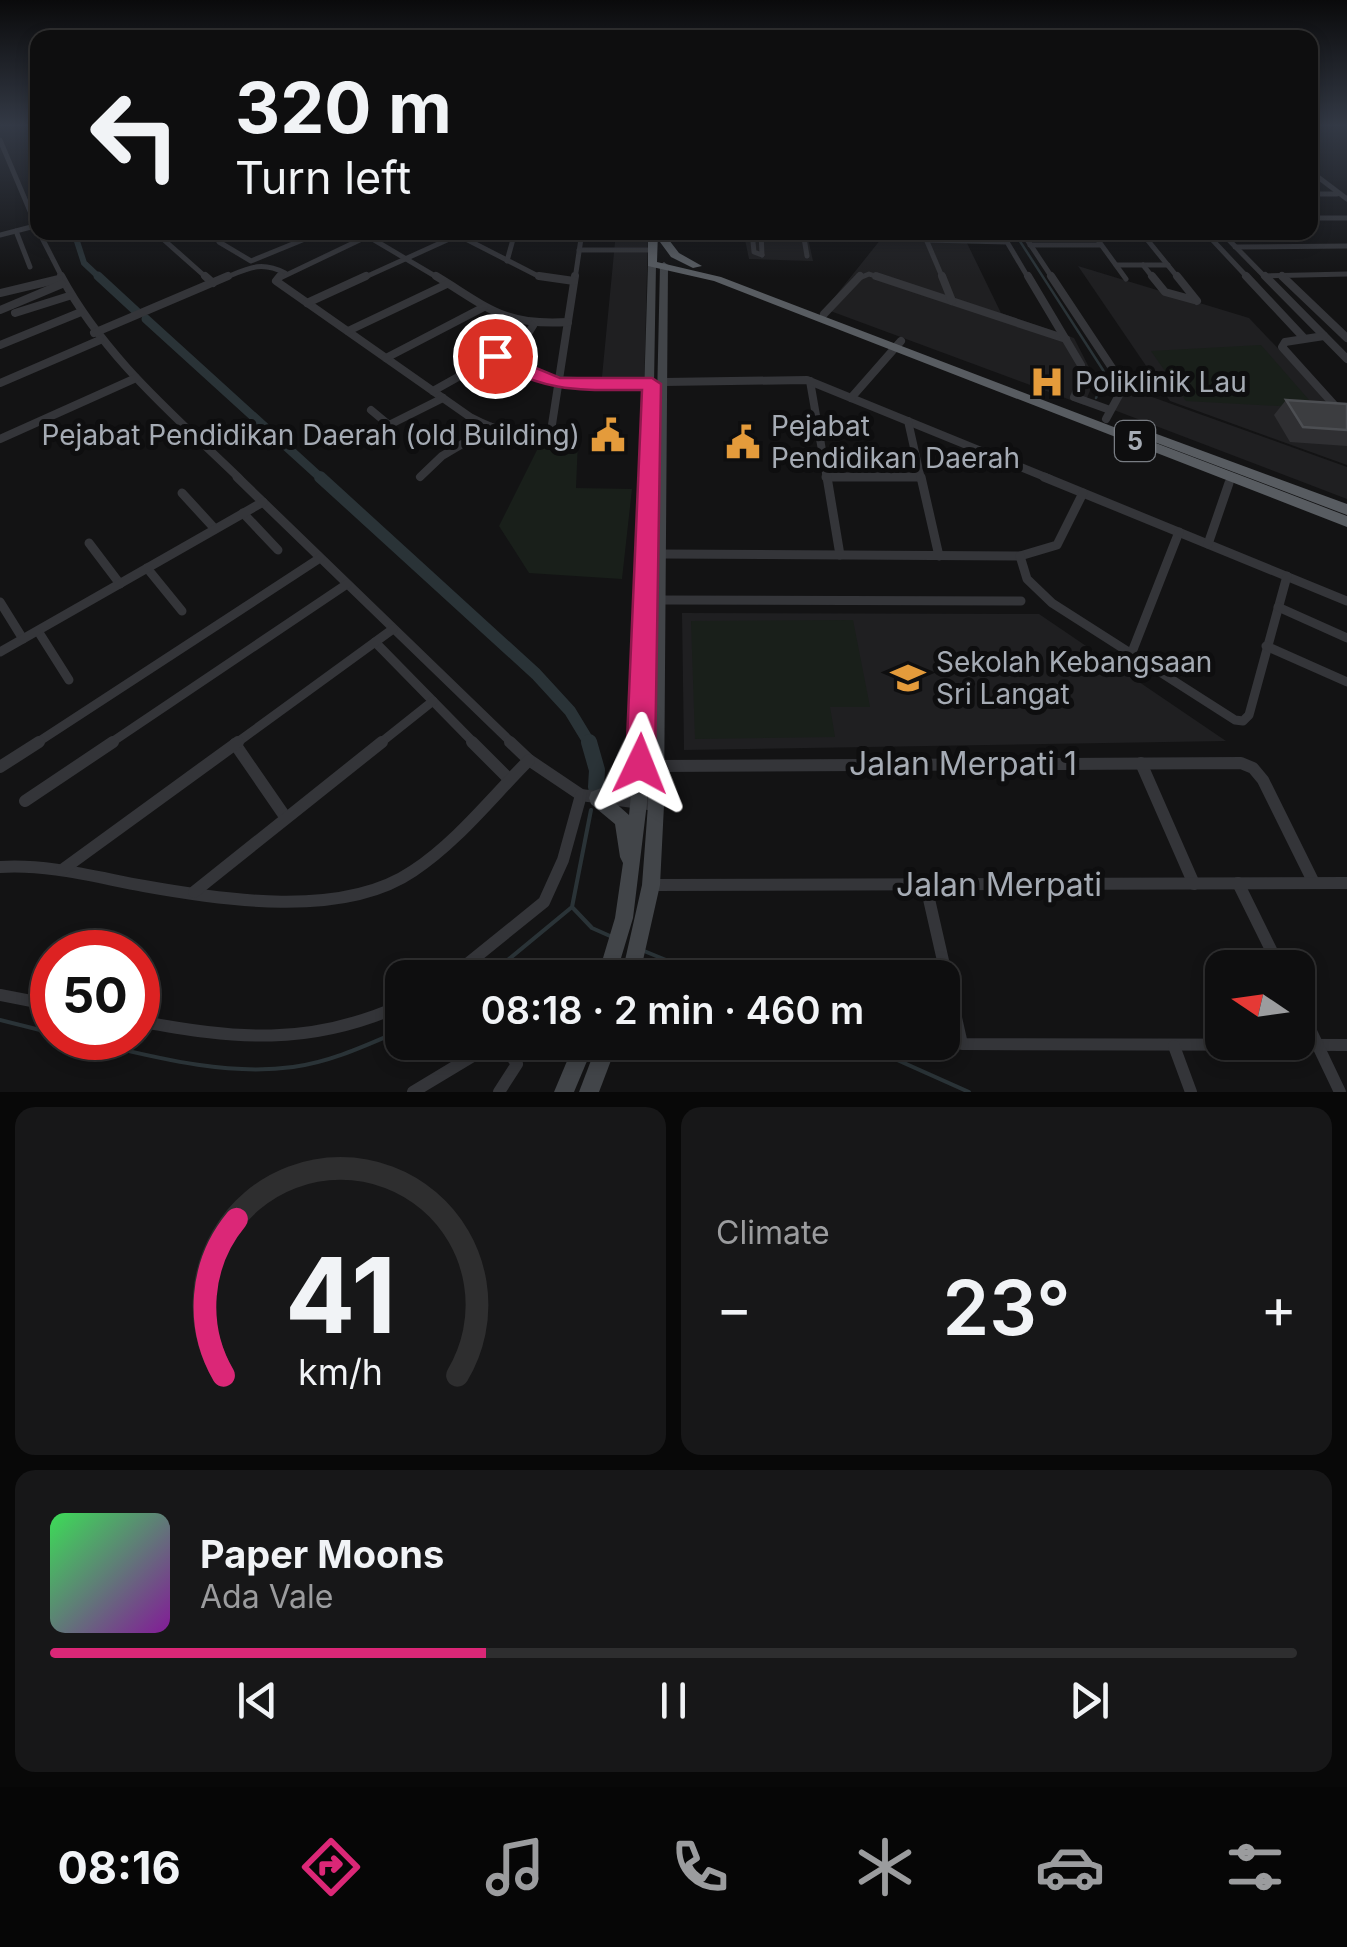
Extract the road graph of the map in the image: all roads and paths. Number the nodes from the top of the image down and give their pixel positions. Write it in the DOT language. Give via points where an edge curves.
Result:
graph roads {
  1 [pos="15,177"];
  2 [pos="1318,177"];
  3 [pos="1318,194"];
  4 [pos="1340,194"];
  5 [pos="1347,200"];
  6 [pos="30,213"];
  7 [pos="1318,218"];
  8 [pos="1347,218"];
  9 [pos="30,230"];
  10 [pos="16,231"];
  11 [pos="0,235"];
  12 [pos="42,240"];
  13 [pos="164,240"];
  14 [pos="221,240"];
  15 [pos="303,240"];
  16 [pos="353,240"];
  17 [pos="375,240"];
  18 [pos="443,240"];
  19 [pos="467,240"];
  20 [pos="513,240"];
  21 [pos="581,240"];
  22 [pos="654,240"];
  23 [pos="664,240"];
  24 [pos="667,240"];
  25 [pos="753,240"];
  26 [pos="761,240"];
  27 [pos="804,240"];
  28 [pos="926,240"];
  29 [pos="998,240"];
  30 [pos="1027,240"];
  31 [pos="1098,240"];
  32 [pos="1147,240"];
  33 [pos="1212,240"];
  34 [pos="1228,240"];
  35 [pos="1030,245"];
  36 [pos="1102,246"];
  37 [pos="1234,246"];
  38 [pos="1347,246"];
  39 [pos="579,250"];
  40 [pos="807,256"];
  41 [pos="405,258"];
  42 [pos="657,259"];
  43 [pos="507,261"];
  44 [pos="1116,266"];
  45 [pos="1143,266"];
  46 [pos="1168,266"];
  47 [pos="30,268"];
  48 [pos="694,268"];
  49 [pos="1347,274"];
  50 [pos="281,275"];
  51 [pos="1282,275"];
  52 [pos="1264,276"];
  53 [pos="1126,279"];
  54 [pos="664,280"];
  55 [pos="61,282"];
  56 [pos="574,282"];
  57 [pos="213,283"];
  58 [pos="447,284"];
  59 [pos="0,293"];
  60 [pos="69,296"];
  61 [pos="27,299"];
  62 [pos="952,301"];
  63 [pos="307,303"];
  64 [pos="33,306"];
  65 [pos="484,307"];
  66 [pos="0,310"];
  67 [pos="81,312"];
  68 [pos="16,313"];
  69 [pos="824,314"];
  70 [pos="568,322"];
  71 [pos="534,324"];
  72 [pos="1332,324"];
  73 [pos="1347,324"];
  74 [pos="348,331"];
  75 [pos="1324,336"];
  76 [pos="97,337"];
  77 [pos="1303,337"];
  78 [pos="1347,338"];
  79 [pos="1066,339"];
  80 [pos="899,344"];
  81 [pos="0,345"];
  82 [pos="495,356"];
  83 [pos="386,358"];
  84 [pos="1347,359"];
  85 [pos="136,378"];
  86 [pos="810,381"];
  87 [pos="658,383"];
  88 [pos="0,384"];
  89 [pos="558,384"];
  90 [pos="433,391"];
  91 [pos="443,398"];
  92 [pos="851,398"];
  93 [pos="371,410"];
  94 [pos="1108,415"];
  95 [pos="1347,418"];
  96 [pos="908,421"];
  97 [pos="492,426"];
  98 [pos="0,439"];
  99 [pos="420,476"];
  100 [pos="826,477"];
  101 [pos="919,477"];
  102 [pos="1228,483"];
  103 [pos="182,492"];
  104 [pos="1083,493"];
  105 [pos="263,502"];
  106 [pos="243,513"];
  107 [pos="1344,515"];
  108 [pos="215,529"];
  109 [pos="1179,532"];
  110 [pos="89,543"];
  111 [pos="1208,544"];
  112 [pos="278,550"];
  113 [pos="661,554"];
  114 [pos="840,555"];
  115 [pos="939,556"];
  116 [pos="1020,556"];
  117 [pos="320,558"];
  118 [pos="148,568"];
  119 [pos="1287,576"];
  120 [pos="120,584"];
  121 [pos="347,584"];
  122 [pos="661,600"];
  123 [pos="1021,601"];
  124 [pos="1347,601"];
  125 [pos="0,602"];
  126 [pos="1278,607"];
  127 [pos="182,611"];
  128 [pos="394,629"];
  129 [pos="38,631"];
  130 [pos="1347,638"];
  131 [pos="23,639"];
  132 [pos="376,642"];
  133 [pos="1266,646"];
  134 [pos="0,652"];
  135 [pos="1132,652"];
  136 [pos="69,680"];
  137 [pos="1347,682"];
  138 [pos="432,701"];
  139 [pos="642,726"];
  140 [pos="235,744"];
  141 [pos="529,760"];
  142 [pos="1141,763"];
  143 [pos="656,766"];
  144 [pos="0,767"];
  145 [pos="509,779"];
  146 [pos="589,797"];
  147 [pos="25,801"];
  148 [pos="648,804"];
  149 [pos="286,818"];
  150 [pos="0,867"];
  151 [pos="62,870"];
  152 [pos="1238,883"];
  153 [pos="1314,883"];
  154 [pos="1347,883"];
  155 [pos="630,884"];
  156 [pos="1194,884"];
  157 [pos="650,885"];
  158 [pos="926,886"];
  159 [pos="194,892"];
  160 [pos="1271,950"];
  161 [pos="472,960"];
  162 [pos="612,960"];
  163 [pos="635,960"];
  164 [pos="0,995"];
  165 [pos="30,1001"];
  166 [pos="385,1012"];
  167 [pos="160,1024"];
  168 [pos="1315,1040"];
  169 [pos="1347,1045"];
  170 [pos="1174,1046"];
  171 [pos="1318,1046"];
  172 [pos="577,1060"];
  173 [pos="601,1060"];
  174 [pos="414,1092"];
  175 [pos="498,1092"];
  176 [pos="564,1092"];
  177 [pos="589,1092"];
  178 [pos="1191,1092"];
  179 [pos="1340,1092"];
  1 -- 6 [label="street"];
  2 -- 4 [label="street"];
  3 -- 4 [label="street"];
  4 -- 5 [label="street"];
  7 -- 8 [label="street"];
  9 -- 10 [label="street"];
  10 -- 11 [label="street"];
  10 -- 47 [label="street"];
  12 -- 55 [label="street"];
  13 -- 57 [label="street"];
  14 -- 15 [label="street" via="253,261"];
  16 -- 50 [label="street"];
  17 -- 41 [label="street"];
  18 -- 41 [label="street"];
  19 -- 43 [label="street"];
  20 -- 43 [label="street"];
  21 -- 39 [label="street"];
  22 -- 42 [label="highway"];
  23 -- 42 [label="highway"];
  24 -- 48 [label="highway"];
  25 -- 26 [label="street" via="754,252 762,255"];
  27 -- 40 [label="street"];
  28 -- 62 [label="street"];
  29 -- 79 [label="street" via="1007,242"];
  30 -- 35 [label="street"];
  31 -- 36 [label="street"];
  32 -- 46 [label="street"];
  33 -- 77 [label="street"];
  34 -- 37 [label="street"];
  35 -- 36 [label="street"];
  35 -- 94 [label="street" via="1124,386"];
  36 -- 44 [label="street"];
  37 -- 38 [label="street"];
  37 -- 52 [label="street"];
  39 -- 42 [label="street"];
  39 -- 56 [label="street"];
  41 -- 58 [label="street"];
  41 -- 63 [label="street"];
  42 -- 48 [label="highway, 5"];
  42 -- 54 [label="main road"];
  42 -- 87 [label="main road"];
  43 -- 56 [label="street" via="545,279"];
  44 -- 45 [label="street"];
  44 -- 53 [label="street"];
  45 -- 46 [label="street"];
  45 -- 46 [label="street" via="1164,292 1197,301"];
  48 -- 54 [label="highway"];
  48 -- 69 [label="highway, 5"];
  48 -- 80 [label="highway, 5"];
  49 -- 51 [label="street"];
  50 -- 57 [label="street" via="260,264"];
  50 -- 63 [label="street" via="278,283"];
  51 -- 52 [label="street"];
  51 -- 72 [label="street"];
  52 -- 75 [label="street"];
  54 -- 87 [label="main road"];
  55 -- 59 [label="street"];
  55 -- 60 [label="street"];
  55 -- 61 [label="street"];
  56 -- 70 [label="street"];
  57 -- 76 [label="street"];
  58 -- 65 [label="street"];
  58 -- 74 [label="street"];
  60 -- 64 [label="street"];
  60 -- 67 [label="street"];
  61 -- 64 [label="street"];
  61 -- 66 [label="street"];
  62 -- 69 [label="street" via="864,274"];
  62 -- 79 [label="street"];
  63 -- 74 [label="street"];
  64 -- 68 [label="street"];
  65 -- 71 [label="street"];
  65 -- 83 [label="street"];
  67 -- 76 [label="street"];
  67 -- 81 [label="street"];
  69 -- 80 [label="highway, 5"];
  70 -- 71 [label="street"];
  70 -- 89 [label="street"];
  71 -- 82 [label="street" via="524,340"];
  72 -- 73 [label="street"];
  72 -- 78 [label="street"];
  74 -- 83 [label="street"];
  75 -- 77 [label="street"];
  75 -- 84 [label="street"];
  76 -- 85 [label="street"];
  76 -- 88 [label="street"];
  77 -- 95 [label="street" via="1282,347"];
  79 -- 94 [label="street" via="1081,364 1074,397"];
  80 -- 92 [label="street"];
  80 -- 94 [label="highway, 5"];
  80 -- 107 [label="highway, 5"];
  82 -- 89 [label="street"];
  82 -- 90 [label="street"];
  83 -- 90 [label="street"];
  85 -- 98 [label="street"];
  85 -- 105 [label="street"];
  86 -- 87 [label="street"];
  86 -- 92 [label="street"];
  86 -- 100 [label="street"];
  87 -- 89 [label="street"];
  87 -- 113 [label="main road"];
  87 -- 139 [label="main road"];
  89 -- 97 [label="street" via="551,431"];
  90 -- 91 [label="street"];
  91 -- 93 [label="street" via="389,424"];
  91 -- 97 [label="street"];
  92 -- 96 [label="street"];
  94 -- 107 [label="highway, 5"];
  96 -- 101 [label="street"];
  96 -- 104 [label="street"];
  97 -- 99 [label="street"];
  100 -- 101 [label="street"];
  100 -- 114 [label="street"];
  101 -- 115 [label="street"];
  102 -- 111 [label="street"];
  103 -- 108 [label="street"];
  104 -- 109 [label="street"];
  104 -- 116 [label="street" via="1056,545"];
  105 -- 106 [label="street"];
  105 -- 117 [label="street"];
  106 -- 108 [label="street"];
  106 -- 112 [label="street"];
  108 -- 118 [label="street"];
  109 -- 111 [label="street"];
  109 -- 135 [label="street"];
  110 -- 120 [label="street"];
  111 -- 119 [label="street"];
  113 -- 114 [label="street"];
  113 -- 122 [label="main road"];
  114 -- 115 [label="street"];
  115 -- 116 [label="street"];
  116 -- 135 [label="street" via="1038,593"];
  117 -- 121 [label="street"];
  117 -- 144 [label="street"];
  118 -- 120 [label="street"];
  118 -- 127 [label="street"];
  119 -- 124 [label="street"];
  119 -- 126 [label="street"];
  120 -- 129 [label="street"];
  121 -- 128 [label="street"];
  121 -- 147 [label="street"];
  122 -- 123 [label="street"];
  122 -- 143 [label="main road"];
  125 -- 131 [label="street"];
  126 -- 130 [label="street"];
  126 -- 133 [label="street"];
  128 -- 132 [label="street"];
  128 -- 141 [label="street"];
  129 -- 131 [label="street"];
  129 -- 136 [label="street"];
  131 -- 134 [label="street"];
  132 -- 138 [label="street"];
  132 -- 140 [label="street"];
  133 -- 135 [label="street" via="1243,721"];
  133 -- 137 [label="street"];
  138 -- 145 [label="street"];
  138 -- 149 [label="street"];
  139 -- 146 [label="main road" via="626,782 614,793"];
  139 -- 148 [label="main road"];
  140 -- 149 [label="street"];
  140 -- 151 [label="street"];
  141 -- 145 [label="street"];
  141 -- 146 [label="street"];
  142 -- 143 [label="street, Jalan Merpati 1"];
  142 -- 153 [label="street, Jalan Merpati 1" via="1241,762 1254,768"];
  142 -- 156 [label="street"];
  143 -- 148 [label="main road"];
  145 -- 159 [label="street" via="425,861 366,892 262,902"];
  146 -- 148 [label="street"];
  146 -- 155 [label="main road" via="623,820"];
  146 -- 161 [label="street" via="544,902"];
  148 -- 155 [label="main road"];
  148 -- 157 [label="main road"];
  149 -- 159 [label="street"];
  150 -- 151 [label="street"];
  151 -- 159 [label="street"];
  152 -- 153 [label="street, Jalan Merpati"];
  152 -- 156 [label="street, Jalan Merpati"];
  152 -- 160 [label="street"];
  153 -- 154 [label="street, Jalan Merpati"];
  155 -- 162 [label="main road"];
  156 -- 158 [label="street, Jalan Merpati"];
  157 -- 158 [label="street, Jalan Merpati"];
  157 -- 163 [label="main road"];
  158 -- 170 [label="street" via="962,1044"];
  164 -- 165 [label="street"];
  166 -- 167 [label="street" via="296,1040"];
  168 -- 171 [label="street"];
  169 -- 171 [label="street"];
  170 -- 171 [label="street"];
  170 -- 178 [label="street"];
  171 -- 179 [label="street"];
  172 -- 176 [label="main road"];
  173 -- 177 [label="main road"];
  174 -- 175 [label="street" via="481,1051 506,1049 517,1064"];
}
